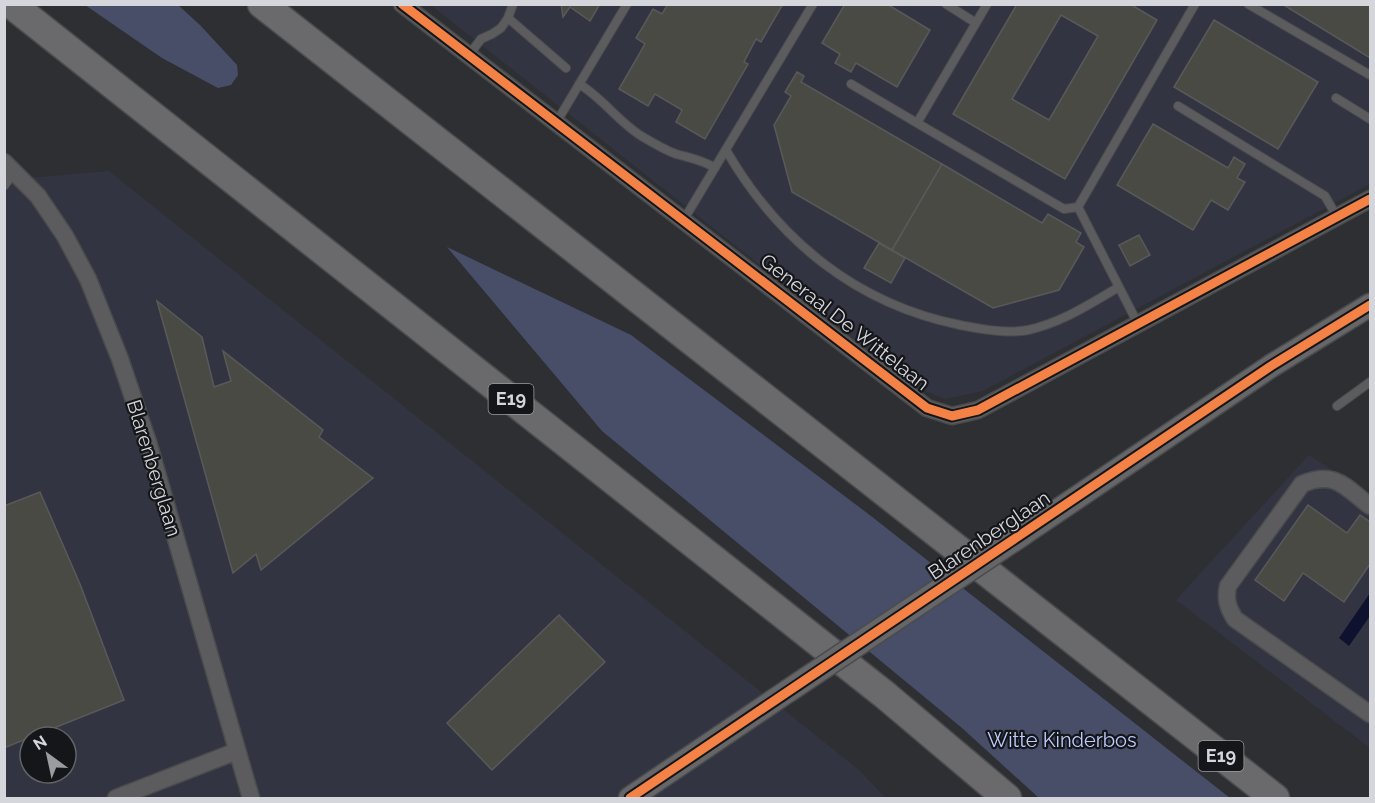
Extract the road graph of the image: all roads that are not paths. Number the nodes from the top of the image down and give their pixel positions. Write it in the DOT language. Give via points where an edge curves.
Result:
graph roads {
  1 [pos="12,4"];
  2 [pos="262,4"];
  3 [pos="513,4"];
  4 [pos="627,4"];
  5 [pos="813,4"];
  6 [pos="946,4"];
  7 [pos="987,4"];
  8 [pos="1196,4"];
  9 [pos="1248,4"];
  10 [pos="412,8"];
  11 [pos="508,18"];
  12 [pos="976,22"];
  13 [pos="469,55"];
  14 [pos="566,68"];
  15 [pos="1371,75"];
  16 [pos="579,84"];
  17 [pos="852,84"];
  18 [pos="1336,98"];
  19 [pos="1178,106"];
  20 [pos="1371,119"];
  21 [pos="556,123"];
  22 [pos="917,123"];
  23 [pos="726,150"];
  24 [pos="10,167"];
  25 [pos="716,168"];
  26 [pos="4,186"];
  27 [pos="1371,199"];
  28 [pos="1078,207"];
  29 [pos="1337,217"];
  30 [pos="683,221"];
  31 [pos="1119,287"];
  32 [pos="1371,304"];
  33 [pos="1138,325"];
  34 [pos="1371,381"];
  35 [pos="1337,406"];
  36 [pos="1371,506"];
  37 [pos="1371,714"];
  38 [pos="237,751"];
  39 [pos="116,798"];
  40 [pos="251,798"];
  41 [pos="630,798"];
  42 [pos="1007,798"];
  43 [pos="1275,798"];
  1 -- 42 [label="highway, E19" via="885,695"];
  2 -- 43 [label="highway, E19"];
  3 -- 11 [label="lane"];
  4 -- 16 [label="lane"];
  5 -- 23 [label="lane"];
  6 -- 12 [label="lane"];
  7 -- 12 [label="lane"];
  8 -- 28 [label="lane"];
  9 -- 15 [label="lane"];
  10 -- 13 [label="street, Generaal De Wittelaan"];
  11 -- 13 [label="lane" via="481,39"];
  11 -- 14 [label="lane"];
  12 -- 22 [label="lane"];
  13 -- 21 [label="street, Generaal De Wittelaan"];
  16 -- 21 [label="lane"];
  16 -- 25 [label="lane" via="641,136"];
  17 -- 22 [label="lane"];
  18 -- 20 [label="lane"];
  19 -- 29 [label="lane" via="1325,196"];
  21 -- 30 [label="street, Generaal De Wittelaan"];
  22 -- 28 [label="lane" via="1064,210"];
  23 -- 25 [label="lane"];
  23 -- 31 [label="lane" via="764,207 797,242 869,293 919,314 972,327 1027,330 1052,323"];
  24 -- 26 [label="lane"];
  24 -- 38 [label="street, Blarenberglaan" via="38,196 64,236 88,279 120,359 148,442"];
  25 -- 30 [label="lane"];
  27 -- 29 [label="street, Generaal De Wittelaan"];
  28 -- 31 [label="lane"];
  29 -- 33 [label="street, Generaal De Wittelaan"];
  30 -- 33 [label="street, Generaal De Wittelaan" via="927,408 952,416 978,411"];
  31 -- 33 [label="lane"];
  32 -- 41 [label="street, Blarenberglaan, bridge" via="1271,366"];
  34 -- 35 [label="lane"];
  36 -- 37 [label="street" via="1331,478 1317,477 1302,484 1227,586 1226,596 1235,619"];
  38 -- 39 [label="street"];
  38 -- 40 [label="street, Blarenberglaan"];
}
